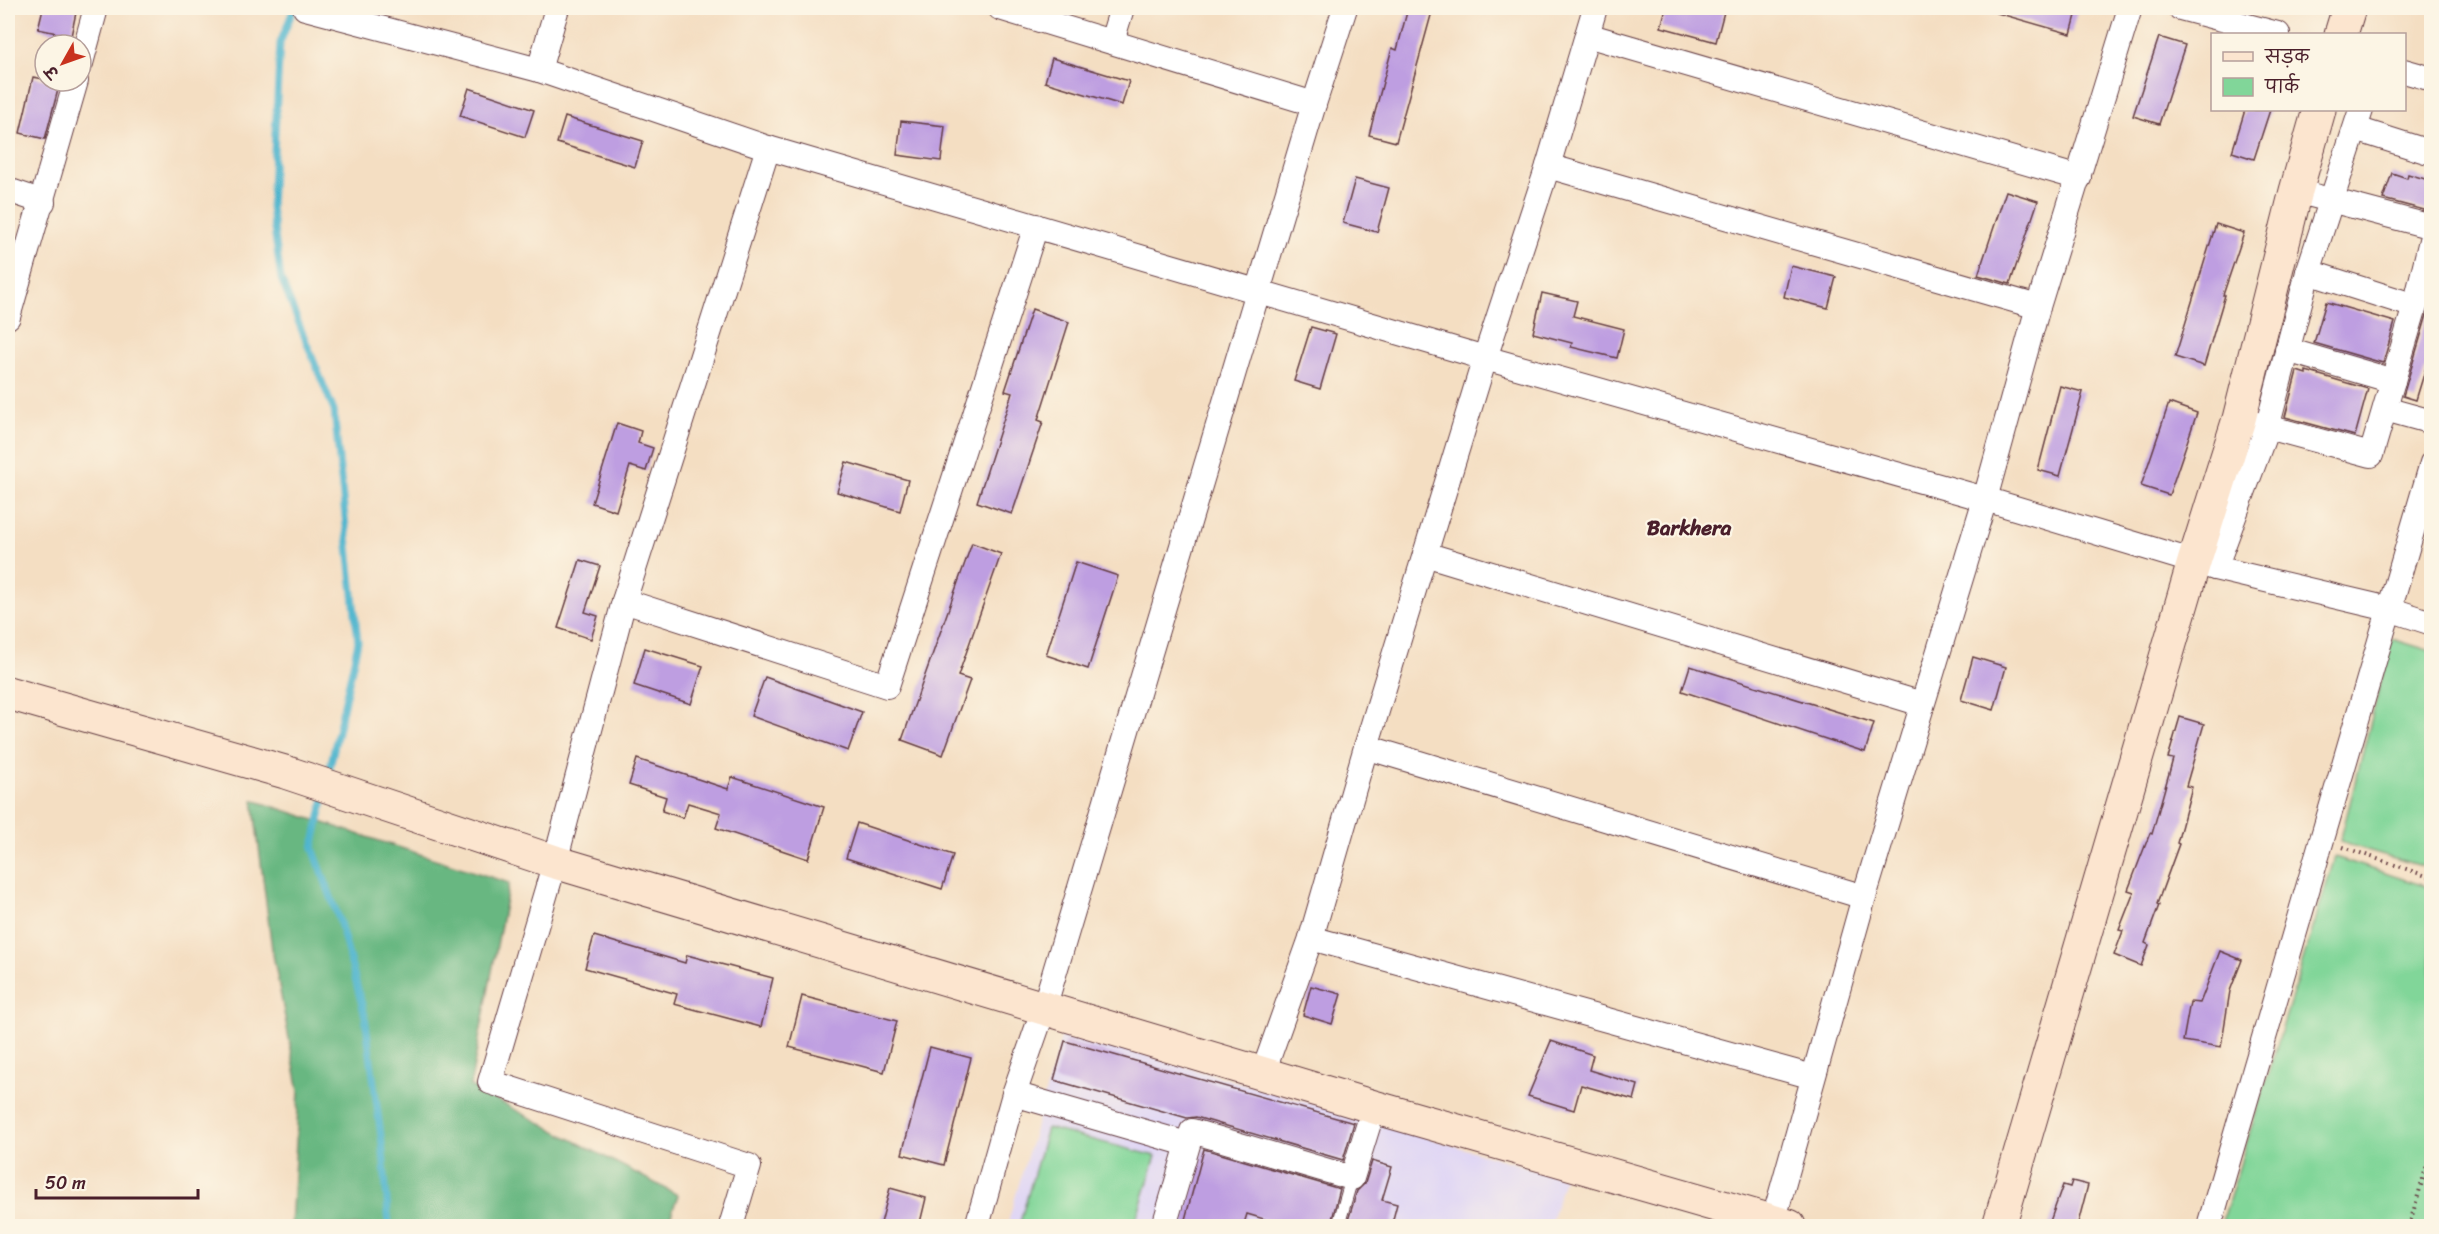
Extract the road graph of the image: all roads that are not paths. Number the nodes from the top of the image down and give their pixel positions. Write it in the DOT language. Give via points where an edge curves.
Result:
graph roads {
  1 [pos="96,8"];
  2 [pos="557,8"];
  3 [pos="1000,8"];
  4 [pos="1122,8"];
  5 [pos="1345,8"];
  6 [pos="1595,8"];
  7 [pos="2130,8"];
  8 [pos="2180,8"];
  9 [pos="2349,8"];
  10 [pos="311,9"];
  11 [pos="89,33"];
  12 [pos="2274,33"];
  13 [pos="2341,33"];
  14 [pos="1587,35"];
  15 [pos="1112,41"];
  16 [pos="539,70"];
  17 [pos="2406,72"];
  18 [pos="2432,79"];
  19 [pos="73,93"];
  20 [pos="1314,104"];
  21 [pos="2319,111"];
  22 [pos="2359,119"];
  23 [pos="768,148"];
  24 [pos="2432,153"];
  25 [pos="1548,166"];
  26 [pos="2079,178"];
  27 [pos="8,190"];
  28 [pos="2296,191"];
  29 [pos="2330,200"];
  30 [pos="43,202"];
  31 [pos="1036,226"];
  32 [pos="2432,227"];
  33 [pos="2432,236"];
  34 [pos="2308,272"];
  35 [pos="2426,284"];
  36 [pos="1258,292"];
  37 [pos="2415,306"];
  38 [pos="2038,307"];
  39 [pos="8,317"];
  40 [pos="2287,350"];
  41 [pos="1485,358"];
  42 [pos="2393,381"];
  43 [pos="2385,409"];
  44 [pos="2432,422"];
  45 [pos="2253,424"];
  46 [pos="2432,463"];
  47 [pos="1985,499"];
  48 [pos="2424,519"];
  49 [pos="1425,554"];
  50 [pos="2204,565"];
  51 [pos="624,601"];
  52 [pos="2389,609"];
  53 [pos="2432,622"];
  54 [pos="8,693"];
  55 [pos="1922,704"];
  56 [pos="1366,747"];
  57 [pos="555,862"];
  58 [pos="1864,897"];
  59 [pos="1311,938"];
  60 [pos="1044,1008"];
  61 [pos="1263,1073"];
  62 [pos="1813,1077"];
  63 [pos="1014,1094"];
  64 [pos="1374,1107"];
  65 [pos="1187,1144"];
  66 [pos="1352,1178"];
  67 [pos="1781,1224"];
  68 [pos="731,1227"];
  69 [pos="977,1227"];
  70 [pos="1164,1227"];
  71 [pos="1338,1227"];
  72 [pos="1999,1227"];
  73 [pos="2209,1227"];
  1 -- 11 [label="street"];
  2 -- 16 [label="street"];
  3 -- 15 [label="street"];
  4 -- 15 [label="street"];
  5 -- 20 [label="street"];
  6 -- 14 [label="street"];
  7 -- 26 [label="street"];
  8 -- 12 [label="street"];
  9 -- 13 [label="main road"];
  10 -- 16 [label="street"];
  14 -- 25 [label="street"];
  14 -- 26 [label="street"];
  15 -- 20 [label="street"];
  16 -- 23 [label="street"];
  17 -- 18 [label="street"];
  19 -- 30 [label="street"];
  20 -- 36 [label="street"];
  21 -- 28 [label="main road"];
  22 -- 24 [label="street"];
  22 -- 29 [label="street"];
  23 -- 31 [label="street"];
  23 -- 51 [label="street"];
  25 -- 38 [label="street"];
  25 -- 41 [label="street"];
  26 -- 38 [label="street"];
  27 -- 30 [label="street"];
  28 -- 29 [label="street"];
  28 -- 45 [label="main road"];
  29 -- 32 [label="street"];
  29 -- 34 [label="street"];
  30 -- 39 [label="street"];
  31 -- 36 [label="street"];
  31 -- 51 [label="street" via="887,686"];
  33 -- 35 [label="street"];
  34 -- 37 [label="street"];
  34 -- 40 [label="street"];
  35 -- 37 [label="street"];
  36 -- 41 [label="street"];
  36 -- 60 [label="street"];
  37 -- 42 [label="street"];
  38 -- 47 [label="street"];
  40 -- 42 [label="street"];
  40 -- 45 [label="street"];
  41 -- 47 [label="street"];
  41 -- 49 [label="street"];
  42 -- 43 [label="street"];
  43 -- 44 [label="street"];
  43 -- 45 [label="street" via="2372,455"];
  45 -- 50 [label="main road"];
  46 -- 48 [label="street"];
  47 -- 50 [label="street"];
  47 -- 55 [label="street"];
  48 -- 52 [label="street"];
  49 -- 55 [label="street"];
  49 -- 56 [label="street"];
  50 -- 52 [label="street"];
  50 -- 72 [label="main road"];
  51 -- 57 [label="street"];
  52 -- 53 [label="street"];
  52 -- 73 [label="street"];
  54 -- 57 [label="main road" via="285,772"];
  55 -- 58 [label="street"];
  56 -- 58 [label="street"];
  56 -- 59 [label="street"];
  57 -- 60 [label="main road"];
  57 -- 68 [label="street" via="490,1082 749,1166"];
  58 -- 62 [label="street"];
  59 -- 61 [label="street"];
  59 -- 62 [label="street"];
  60 -- 61 [label="main road"];
  60 -- 63 [label="street"];
  61 -- 64 [label="main road"];
  62 -- 67 [label="street"];
  63 -- 65 [label="street"];
  63 -- 69 [label="street"];
  64 -- 66 [label="street"];
  64 -- 67 [label="main road"];
  65 -- 66 [label="street" via="1192,1131"];
  65 -- 70 [label="street"];
  66 -- 71 [label="lane"];
}
